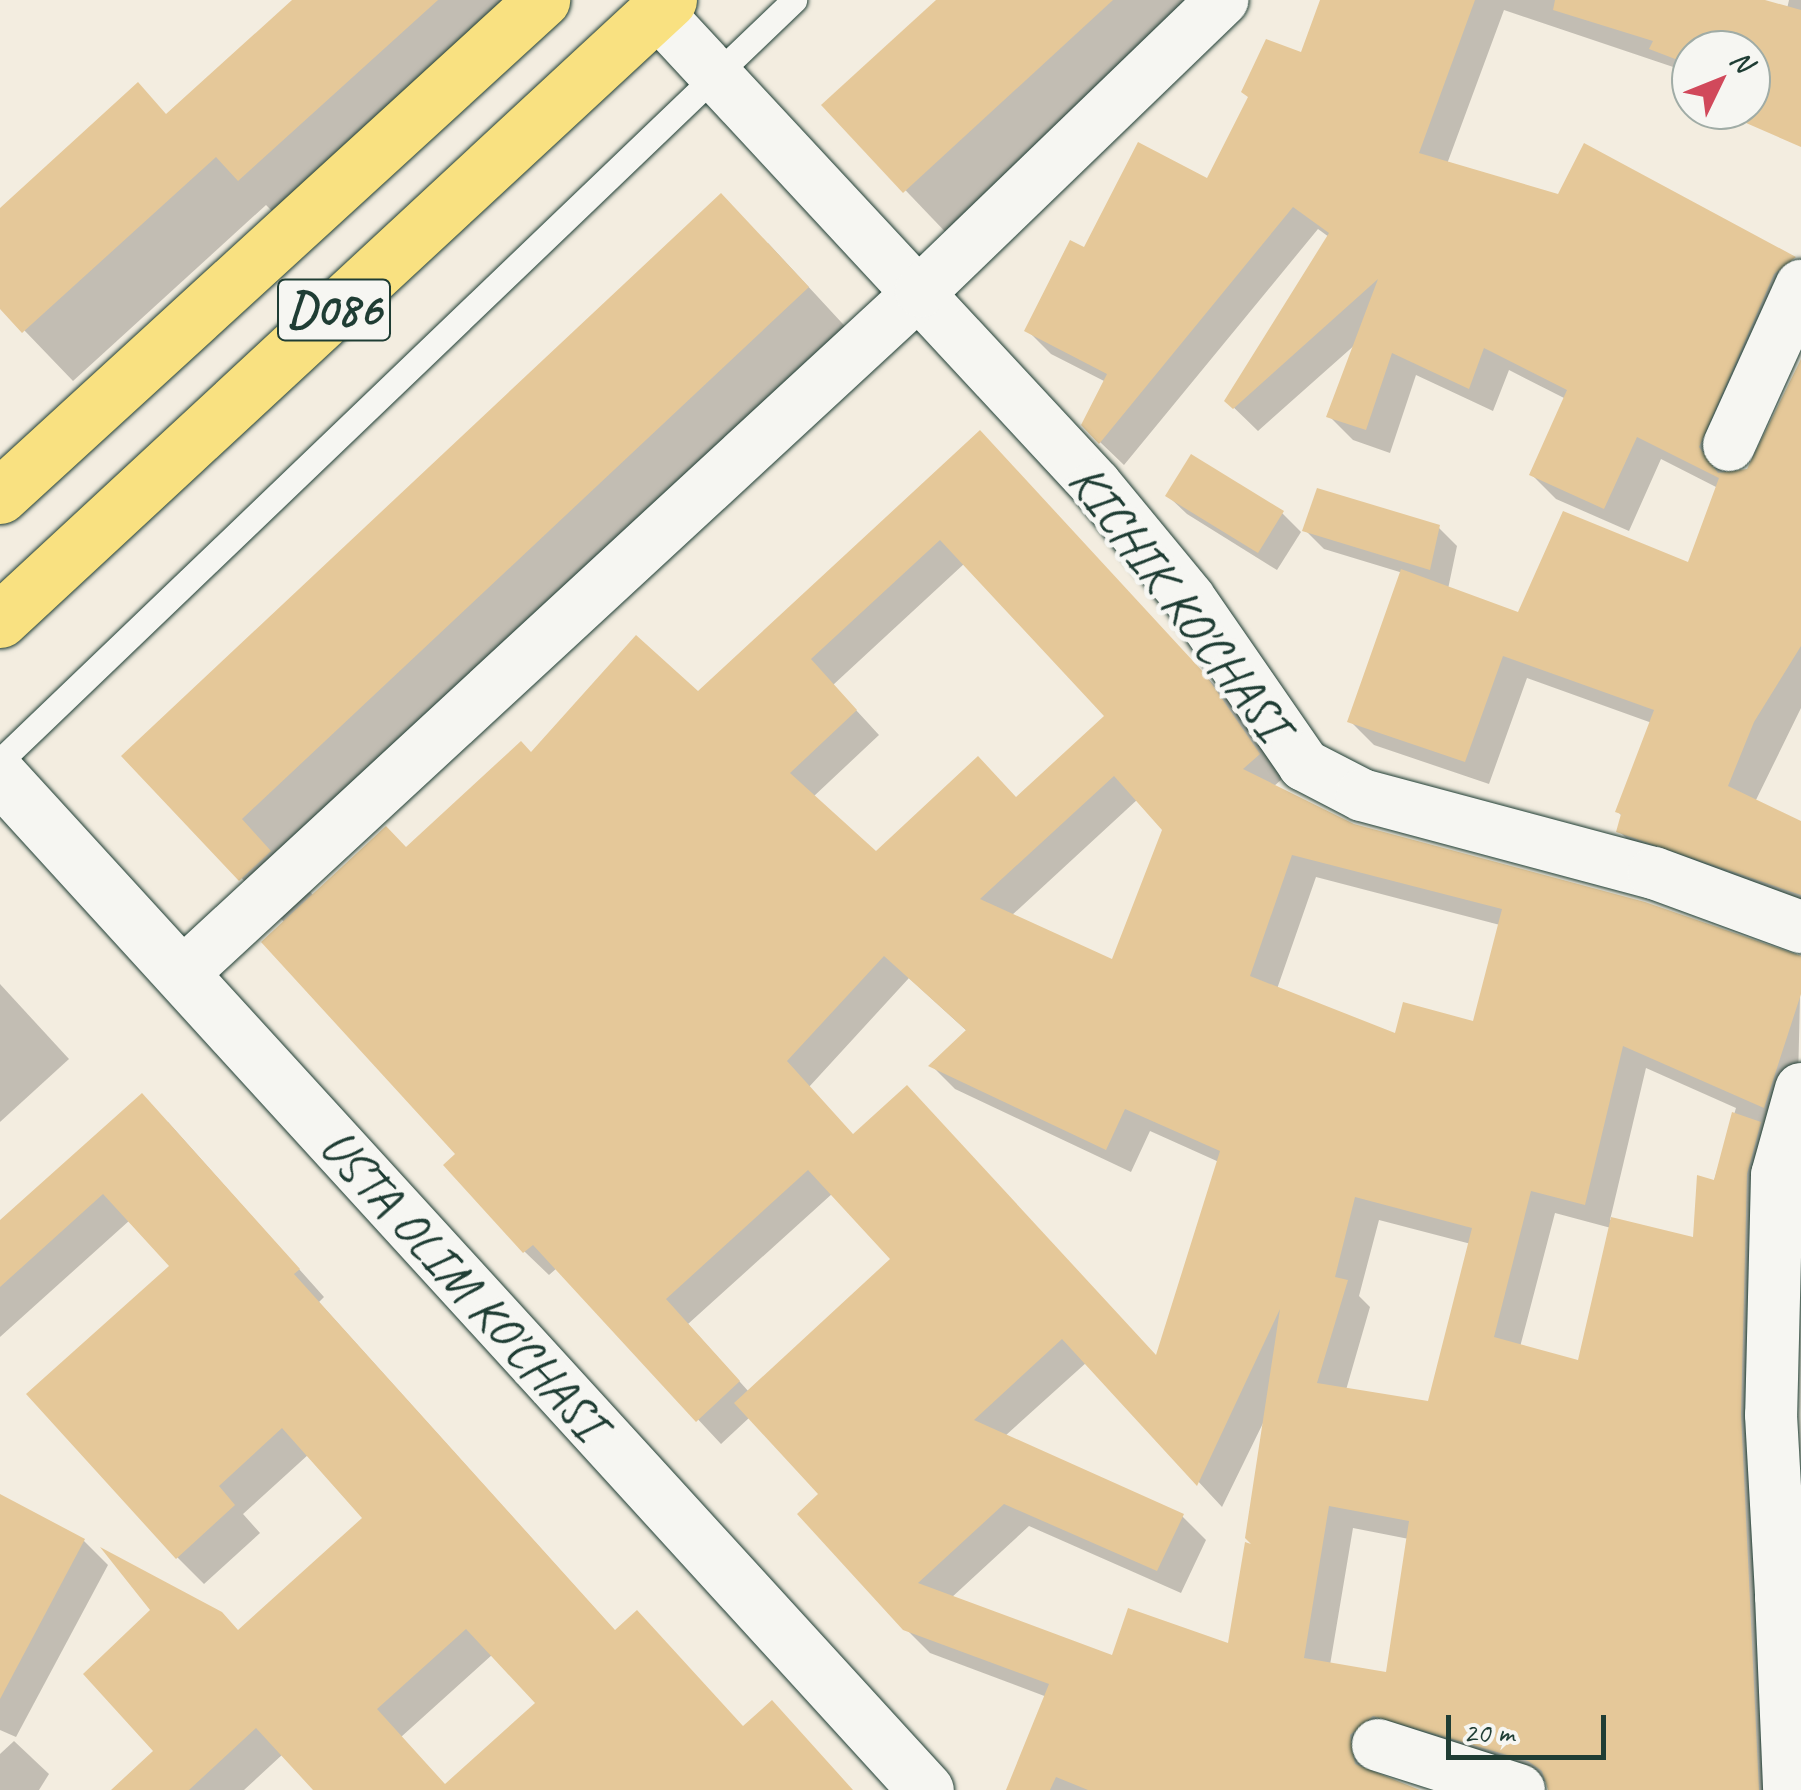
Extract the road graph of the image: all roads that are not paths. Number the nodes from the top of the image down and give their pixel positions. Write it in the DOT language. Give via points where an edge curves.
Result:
graph roads {
  1 [pos="542,0"];
  2 [pos="794,0"];
  3 [pos="1222,0"];
  4 [pos="663,6"];
  5 [pos="716,73"];
  6 [pos="1801,286"];
  7 [pos="920,290"];
  8 [pos="1729,445"];
  9 [pos="0,496"];
  10 [pos="0,620"];
  11 [pos="0,761"];
  12 [pos="0,776"];
  13 [pos="1801,927"];
  14 [pos="181,975"];
  15 [pos="1801,1089"];
  16 [pos="1791,1598"];
  17 [pos="1378,1745"];
  18 [pos="926,1790"];
  19 [pos="1520,1790"];
  20 [pos="1788,1790"];
  1 -- 9 [label="main road, D086"];
  2 -- 5 [label="lane"];
  3 -- 7 [label="street"];
  4 -- 5 [label="street, KICHIK KO'CHASI"];
  4 -- 10 [label="main road, D086"];
  5 -- 7 [label="street, KICHIK KO'CHASI"];
  5 -- 11 [label="lane"];
  6 -- 8 [label="street"];
  7 -- 13 [label="street, KICHIK KO'CHASI" via="1177,584 1304,765 1362,795 1654,873"];
  7 -- 14 [label="street"];
  12 -- 14 [label="street, USTA OLIM KO'CHASI"];
  14 -- 18 [label="street, USTA OLIM KO'CHASI"];
  15 -- 16 [label="street" via="1777,1175 1772,1244"];
  16 -- 20 [label="street"];
  17 -- 19 [label="street"];
}
